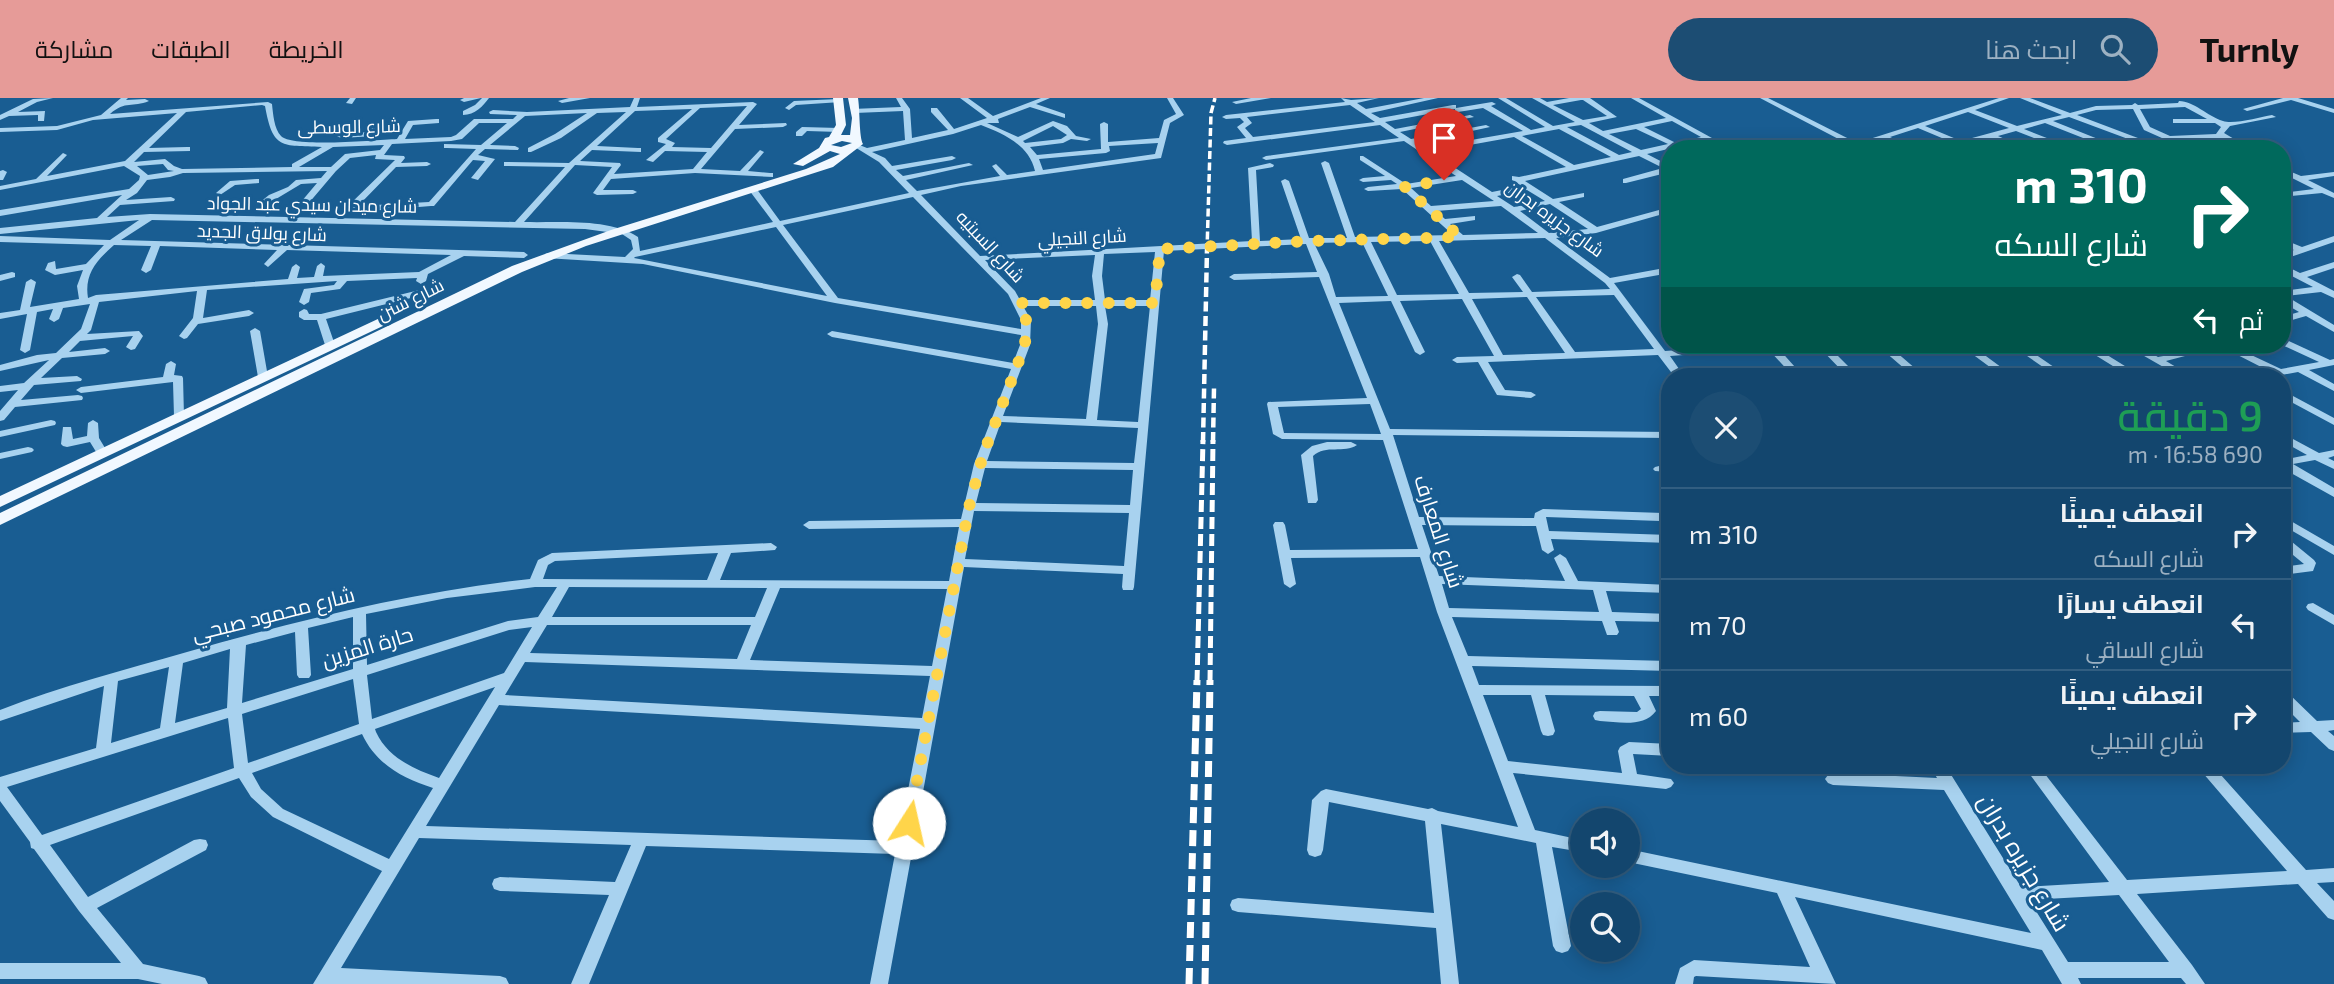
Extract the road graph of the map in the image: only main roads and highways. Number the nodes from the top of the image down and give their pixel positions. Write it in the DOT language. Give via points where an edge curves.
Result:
graph roads {
  1 [pos="853,98"];
  2 [pos="838,100"];
  3 [pos="833,139"];
  4 [pos="858,146"];
  5 [pos="358,332"];
  6 [pos="373,338"];
  7 [pos="44,481"];
  8 [pos="61,491"];
  9 [pos="0,502"];
  10 [pos="0,520"];
  1 -- 4 [label="main road"];
  2 -- 3 [label="main road"];
  3 -- 4 [label="main road"];
  3 -- 5 [label="main road, شارع شنن" via="807,161 524,255"];
  4 -- 6 [label="main road, شارع شنن" via="838,160 548,256"];
  5 -- 6 [label="main road"];
  5 -- 7 [label="main road, شارع شنن"];
  6 -- 8 [label="main road, شارع شنن"];
  7 -- 8 [label="main road"];
  7 -- 9 [label="main road, شارع شنن"];
  8 -- 10 [label="main road, شارع شنن"];
}
